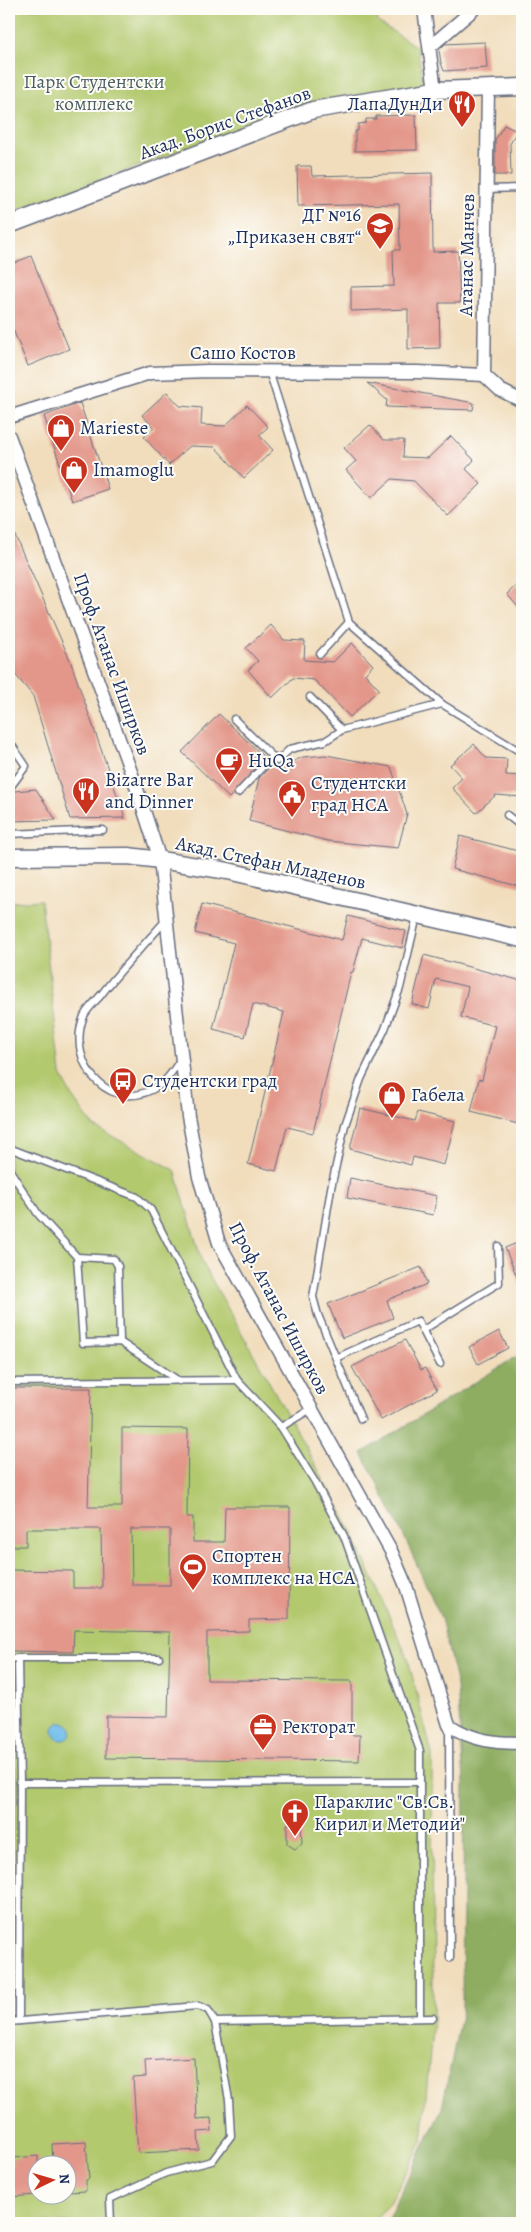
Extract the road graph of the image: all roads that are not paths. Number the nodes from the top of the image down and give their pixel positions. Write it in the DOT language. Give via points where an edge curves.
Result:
graph roads {
  1 [pos="424,9"];
  2 [pos="474,9"];
  3 [pos="431,46"];
  4 [pos="522,87"];
  5 [pos="488,88"];
  6 [pos="435,90"];
  7 [pos="522,188"];
  8 [pos="486,189"];
  9 [pos="9,225"];
  10 [pos="269,371"];
  11 [pos="484,375"];
  12 [pos="522,401"];
  13 [pos="9,417"];
  14 [pos="9,436"];
  15 [pos="349,622"];
  16 [pos="320,654"];
  17 [pos="310,697"];
  18 [pos="442,704"];
  19 [pos="234,719"];
  20 [pos="342,730"];
  21 [pos="9,741"];
  22 [pos="522,751"];
  23 [pos="272,757"];
  24 [pos="9,789"];
  25 [pos="238,793"];
  26 [pos="507,815"];
  27 [pos="522,827"];
  28 [pos="103,830"];
  29 [pos="9,834"];
  30 [pos="9,857"];
  31 [pos="160,860"];
  32 [pos="417,914"];
  33 [pos="166,920"];
  34 [pos="522,939"];
  35 [pos="181,1059"];
  36 [pos="9,1148"];
  37 [pos="9,1170"];
  38 [pos="498,1246"];
  39 [pos="78,1257"];
  40 [pos="423,1330"];
  41 [pos="120,1342"];
  42 [pos="336,1358"];
  43 [pos="440,1364"];
  44 [pos="237,1380"];
  45 [pos="178,1381"];
  46 [pos="9,1382"];
  47 [pos="311,1409"];
  48 [pos="361,1419"];
  49 [pos="281,1427"];
  50 [pos="9,1658"];
  51 [pos="18,1658"];
  52 [pos="159,1658"];
  53 [pos="449,1725"];
  54 [pos="522,1743"];
  55 [pos="420,1782"];
  56 [pos="20,1783"];
  57 [pos="450,1958"];
  58 [pos="420,2018"];
  59 [pos="433,2018"];
  60 [pos="19,2021"];
  61 [pos="9,2022"];
  62 [pos="215,2022"];
  63 [pos="111,2223"];
  1 -- 3 [label="street"];
  2 -- 3 [label="street"];
  3 -- 6 [label="street"];
  4 -- 5 [label="street, Акад. Борис Стефанов"];
  5 -- 6 [label="street, Акад. Борис Стефанов"];
  5 -- 8 [label="street, Атанас Манчев"];
  6 -- 9 [label="street, Акад. Борис Стефанов" via="314,110"];
  7 -- 8 [label="lane"];
  8 -- 11 [label="street, Атанас Манчев"];
  10 -- 11 [label="street, Сашо Костов"];
  10 -- 13 [label="street, Сашо Костов" via="150,373"];
  10 -- 15 [label="lane"];
  11 -- 12 [label="street" via="500,390"];
  14 -- 31 [label="street, Проф. Атанас Иширков"];
  15 -- 16 [label="lane"];
  15 -- 18 [label="lane"];
  17 -- 20 [label="lane"];
  18 -- 20 [label="lane"];
  18 -- 22 [label="lane"];
  19 -- 23 [label="lane"];
  20 -- 23 [label="lane" via="325,742 290,748 277,761"];
  21 -- 24 [label="lane" via="26,766"];
  23 -- 25 [label="lane"];
  26 -- 27 [label="lane"];
  28 -- 29 [label="lane"];
  30 -- 31 [label="street, Акад. Стефан Младенов" via="128,856"];
  31 -- 32 [label="street, Акад. Стефан Младенов"];
  31 -- 33 [label="street, Проф. Атанас Иширков"];
  32 -- 34 [label="street, Акад. Стефан Младенов"];
  32 -- 42 [label="lane" via="400,988 345,1125 331,1188 313,1297"];
  33 -- 35 [label="street, Проф. Атанас Иширков"];
  33 -- 35 [label="lane" via="85,1015 78,1042 85,1065 94,1079 105,1088 121,1094 137,1094 162,1084"];
  35 -- 47 [label="street, Проф. Атанас Иширков" via="199,1177 218,1243"];
  36 -- 44 [label="lane" via="138,1196 151,1210"];
  37 -- 39 [label="lane" via="38,1214"];
  38 -- 40 [label="lane" via="499,1283"];
  39 -- 41 [label="lane" via="114,1259 118,1266"];
  39 -- 41 [label="lane" via="83,1343"];
  40 -- 42 [label="lane" via="418,1320"];
  40 -- 43 [label="lane"];
  41 -- 45 [label="lane"];
  42 -- 48 [label="lane"];
  44 -- 45 [label="lane"];
  44 -- 49 [label="lane"];
  45 -- 46 [label="lane"];
  47 -- 49 [label="lane"];
  47 -- 53 [label="street, Проф. Атанас Иширков" via="399,1570"];
  49 -- 55 [label="lane" via="344,1536 420,1751"];
  50 -- 51 [label="lane"];
  51 -- 52 [label="lane"];
  51 -- 56 [label="lane"];
  53 -- 54 [label="street" via="480,1740"];
  53 -- 57 [label="lane, Проф. Атанас Иширков"];
  55 -- 56 [label="lane"];
  55 -- 58 [label="lane"];
  56 -- 60 [label="lane"];
  58 -- 59 [label="lane"];
  58 -- 62 [label="lane"];
  60 -- 61 [label="lane"];
  60 -- 62 [label="lane" via="198,2006 208,2010"];
  62 -- 63 [label="lane" via="229,2100 231,2136 212,2160 166,2173 110,2199"];
}
